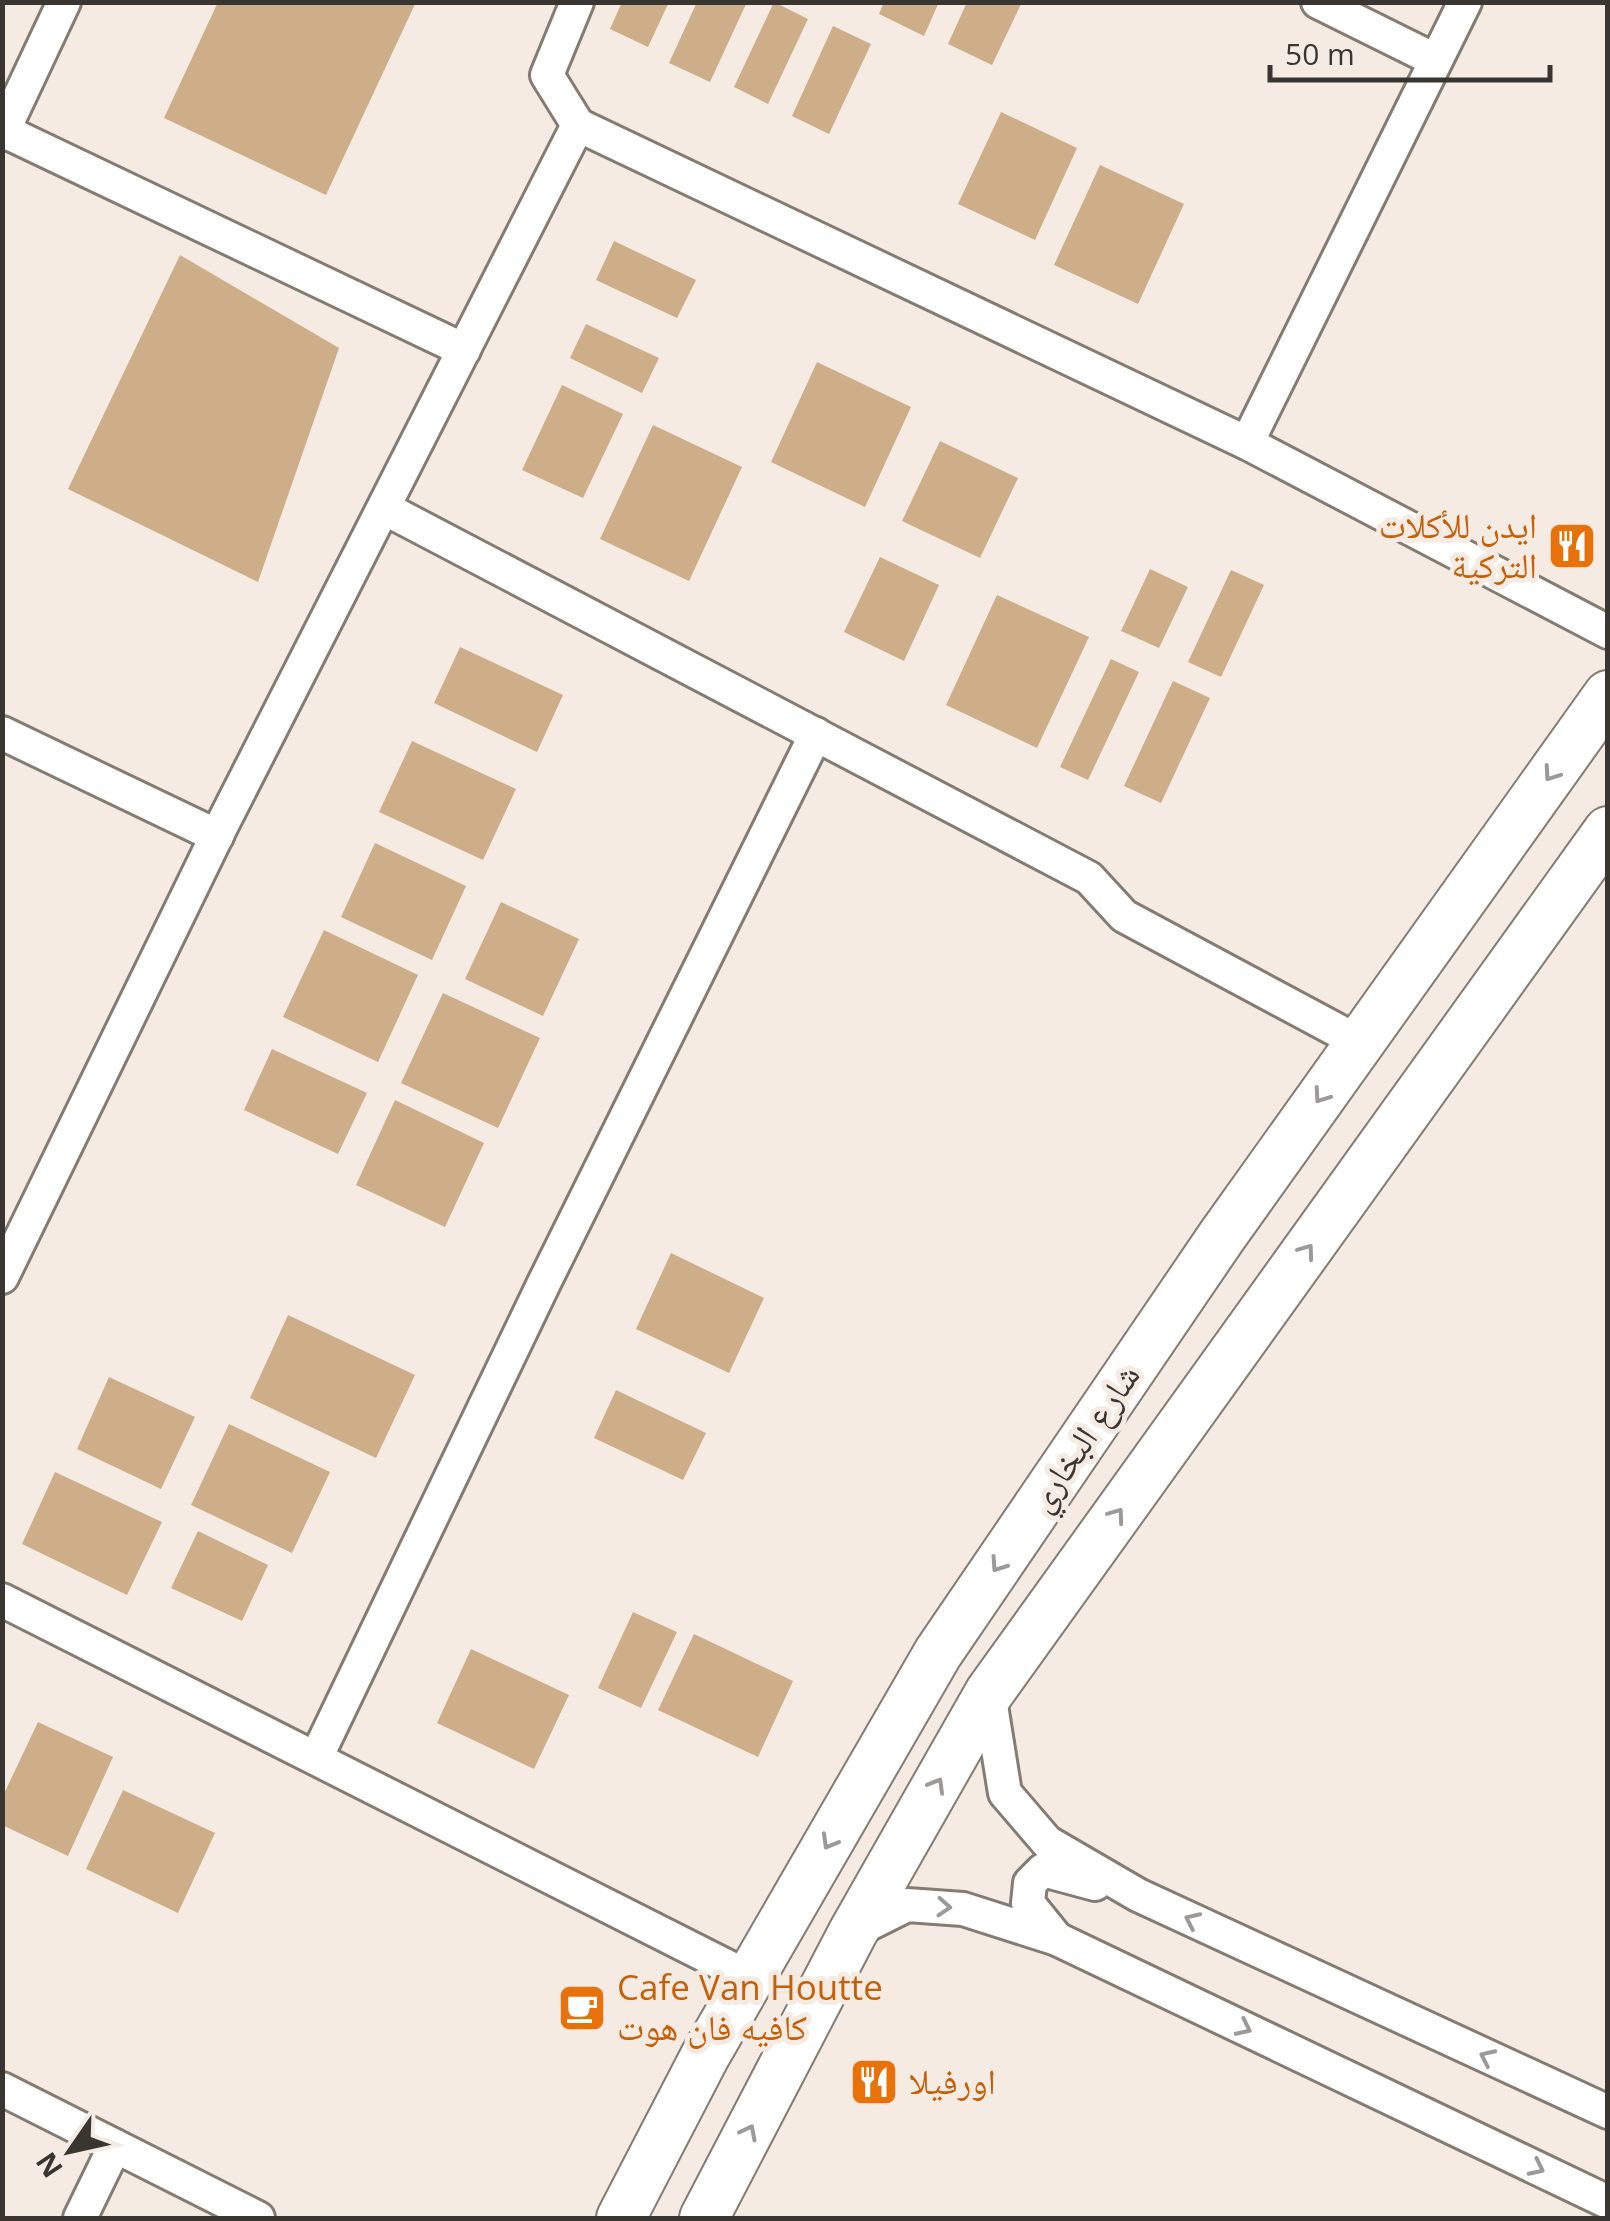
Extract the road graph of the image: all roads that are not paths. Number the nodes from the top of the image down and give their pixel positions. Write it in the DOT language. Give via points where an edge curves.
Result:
graph roads {
  1 [pos="64,2"];
  2 [pos="577,2"];
  3 [pos="1318,2"];
  4 [pos="1465,2"];
  5 [pos="1435,60"];
  6 [pos="578,125"];
  7 [pos="3,133"];
  8 [pos="464,350"];
  9 [pos="1247,443"];
  10 [pos="384,508"];
  11 [pos="1608,632"];
  12 [pos="1608,695"];
  13 [pos="2,733"];
  14 [pos="816,734"];
  15 [pos="1608,831"];
  16 [pos="217,836"];
  17 [pos="1360,1042"];
  18 [pos="2,1277"];
  19 [pos="2,1600"];
  20 [pos="989,1694"];
  21 [pos="316,1758"];
  22 [pos="1138,1895"];
  23 [pos="853,1932"];
  24 [pos="1057,1938"];
  25 [pos="750,1978"];
  26 [pos="2,2089"];
  27 [pos="1608,2112"];
  28 [pos="116,2146"];
  29 [pos="1608,2202"];
  30 [pos="80,2218"];
  31 [pos="258,2218"];
  32 [pos="621,2218"];
  33 [pos="704,2218"];
  1 -- 7 [label="street"];
  2 -- 6 [label="street" via="547,76"];
  3 -- 5 [label="street"];
  4 -- 5 [label="street"];
  5 -- 9 [label="street"];
  6 -- 8 [label="street"];
  6 -- 9 [label="street"];
  7 -- 8 [label="street"];
  8 -- 10 [label="street"];
  9 -- 11 [label="street"];
  10 -- 14 [label="street"];
  10 -- 16 [label="street"];
  12 -- 17 [label="main road, شارع البخاري, one-way"];
  13 -- 16 [label="street"];
  14 -- 17 [label="street" via="1089,878 1124,916"];
  14 -- 21 [label="street"];
  20 -- 15 [label="main road, شارع البخاري, one-way"];
  16 -- 18 [label="street"];
  17 -- 25 [label="main road, شارع البخاري, one-way" via="938,1654"];
  19 -- 21 [label="street"];
  20 -- 22 [label="street" via="1005,1792 1047,1842"];
  23 -- 20 [label="main road, شارع البخاري, one-way"];
  21 -- 25 [label="street"];
  22 -- 24 [label="street" via="1043,1870 1030,1883 1028,1903"];
  27 -- 22 [label="street, one-way"];
  23 -- 24 [label="street, one-way" via="908,1905 963,1908"];
  33 -- 23 [label="main road, شارع البخاري, one-way"];
  24 -- 29 [label="street, one-way"];
  25 -- 32 [label="main road, شارع البخاري"];
  26 -- 28 [label="street"];
  28 -- 30 [label="street"];
  28 -- 31 [label="street"];
}
